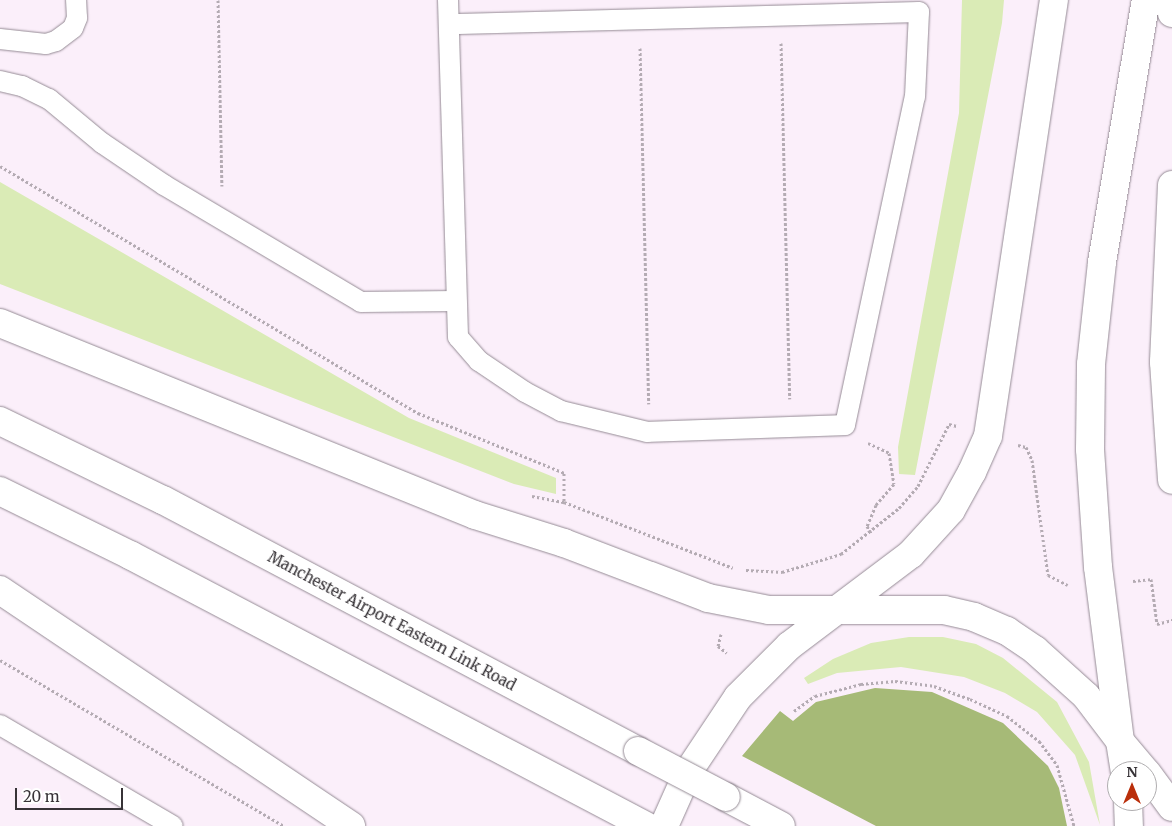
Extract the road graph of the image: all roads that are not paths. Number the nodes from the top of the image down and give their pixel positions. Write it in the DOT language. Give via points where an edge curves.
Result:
graph roads {
  1 [pos="76,0"];
  2 [pos="448,0"];
  3 [pos="1054,0"];
  4 [pos="1146,0"];
  5 [pos="1171,0"];
  6 [pos="1172,12"];
  7 [pos="449,24"];
  8 [pos="0,39"];
  9 [pos="0,81"];
  10 [pos="1172,185"];
  11 [pos="456,301"];
  12 [pos="0,323"];
  13 [pos="0,420"];
  14 [pos="1172,480"];
  15 [pos="0,492"];
  16 [pos="0,590"];
  17 [pos="833,613"];
  18 [pos="0,725"];
  19 [pos="1120,741"];
  20 [pos="1123,761"];
  21 [pos="1137,761"];
  22 [pos="1157,787"];
  23 [pos="1172,807"];
  24 [pos="1128,811"];
  25 [pos="173,826"];
  26 [pos="351,826"];
  27 [pos="646,826"];
  28 [pos="664,826"];
  29 [pos="781,826"];
  30 [pos="1129,826"];
  1 -- 8 [label="lane" via="77,18 72,28 56,41 46,44"];
  2 -- 7 [label="lane"];
  3 -- 17 [label="highway" via="988,436 961,493 934,532 911,554"];
  4 -- 19 [label="highway" via="1102,262 1091,364 1090,449 1098,567"];
  5 -- 6 [label="highway"];
  7 -- 11 [label="lane"];
  7 -- 11 [label="lane" via="919,12 915,97 845,425 650,432 561,411 525,392 479,361 458,337"];
  9 -- 11 [label="lane" via="22,86 49,99 102,143 223,222 361,302"];
  10 -- 14 [label="highway" via="1164,362"];
  12 -- 17 [label="highway" via="475,515 564,543 708,598 769,610"];
  13 -- 29 [label="highway, Manchester Airport Eastern Link Road, bridge" via="163,500"];
  15 -- 27 [label="highway" via="130,555"];
  16 -- 26 [label="highway"];
  17 -- 19 [label="highway" via="944,610 1007,631 1074,685"];
  17 -- 28 [label="highway" via="778,655 738,697 688,772"];
  18 -- 25 [label="lane"];
  19 -- 20 [label="highway"];
  19 -- 21 [label="highway"];
  22 -- 23 [label="highway"];
  24 -- 30 [label="highway"];
}
